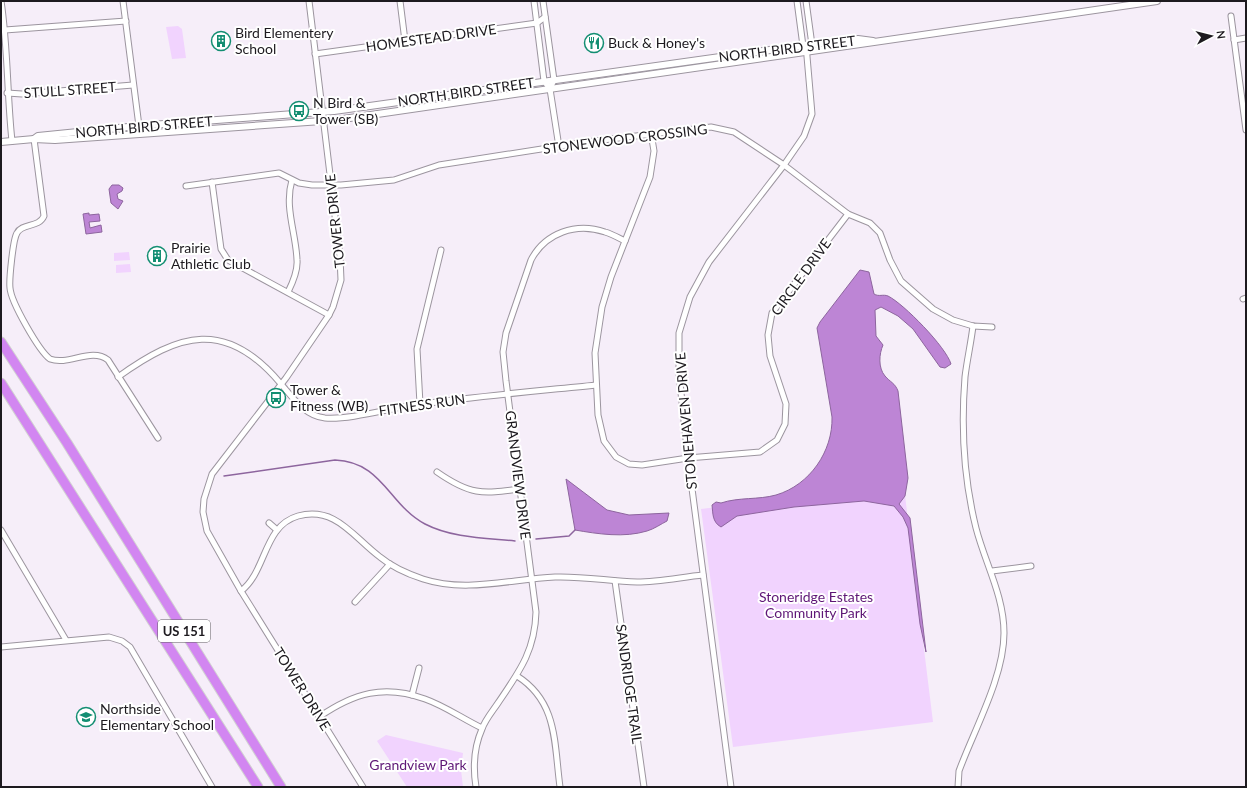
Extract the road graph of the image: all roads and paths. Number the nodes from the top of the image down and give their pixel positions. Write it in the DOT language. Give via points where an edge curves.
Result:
graph roads {
  1 [pos="1,1"];
  2 [pos="123,1"];
  3 [pos="309,1"];
  4 [pos="400,1"];
  5 [pos="534,1"];
  6 [pos="543,1"];
  7 [pos="797,1"];
  8 [pos="806,1"];
  9 [pos="1157,1"];
  10 [pos="1231,16"];
  11 [pos="545,17"];
  12 [pos="126,21"];
  13 [pos="537,23"];
  14 [pos="5,30"];
  15 [pos="1246,38"];
  16 [pos="1234,40"];
  17 [pos="405,41"];
  18 [pos="807,47"];
  19 [pos="315,54"];
  20 [pos="3,60"];
  21 [pos="554,80"];
  22 [pos="544,81"];
  23 [pos="133,84"];
  24 [pos="550,89"];
  25 [pos="7,93"];
  26 [pos="1245,107"];
  27 [pos="323,112"];
  28 [pos="324,121"];
  29 [pos="138,126"];
  30 [pos="1246,130"];
  31 [pos="651,133"];
  32 [pos="140,134"];
  33 [pos="34,139"];
  34 [pos="12,141"];
  35 [pos="1,142"];
  36 [pos="559,147"];
  37 [pos="784,165"];
  38 [pos="292,180"];
  39 [pos="212,182"];
  40 [pos="186,186"];
  41 [pos="332,186"];
  42 [pos="848,214"];
  43 [pos="625,241"];
  44 [pos="441,250"];
  45 [pos="288,292"];
  46 [pos="329,315"];
  47 [pos="973,326"];
  48 [pos="992,327"];
  49 [pos="1,342"];
  50 [pos="118,377"];
  51 [pos="1,383"];
  52 [pos="281,384"];
  53 [pos="596,385"];
  54 [pos="507,394"];
  55 [pos="420,404"];
  56 [pos="158,438"];
  57 [pos="688,458"];
  58 [pos="437,472"];
  59 [pos="520,489"];
  60 [pos="269,522"];
  61 [pos="1,530"];
  62 [pos="277,530"];
  63 [pos="390,564"];
  64 [pos="1031,566"];
  65 [pos="992,571"];
  66 [pos="703,575"];
  67 [pos="531,579"];
  68 [pos="615,581"];
  69 [pos="241,591"];
  70 [pos="355,602"];
  71 [pos="66,640"];
  72 [pos="1,647"];
  73 [pos="419,668"];
  74 [pos="517,676"];
  75 [pos="412,695"];
  76 [pos="231,706"];
  77 [pos="319,717"];
  78 [pos="482,728"];
  79 [pos="256,784"];
  80 [pos="212,787"];
  81 [pos="281,787"];
  82 [pos="288,787"];
  83 [pos="363,787"];
  84 [pos="476,787"];
  85 [pos="560,787"];
  86 [pos="644,787"];
  87 [pos="731,787"];
  88 [pos="958,787"];
  1 -- 14 [label="street"];
  2 -- 12 [label="street"];
  3 -- 19 [label="street, TOWER DRIVE"];
  4 -- 17 [label="street"];
  5 -- 13 [label="street"];
  6 -- 11 [label="street"];
  7 -- 18 [label="street, STONEHAVEN DRIVE"];
  8 -- 18 [label="street, STONEHAVEN DRIVE"];
  9 -- 18 [label="street, NORTH BIRD STREET" via="873,41 862,45"];
  10 -- 16 [label="street"];
  11 -- 13 [label="street, HOMESTEAD DRIVE"];
  11 -- 21 [label="street"];
  12 -- 14 [label="street"];
  12 -- 23 [label="street"];
  13 -- 17 [label="street, HOMESTEAD DRIVE"];
  13 -- 22 [label="street"];
  14 -- 20 [label="street"];
  15 -- 16 [label="street"];
  16 -- 26 [label="street"];
  17 -- 19 [label="street, HOMESTEAD DRIVE"];
  18 -- 21 [label="street, NORTH BIRD STREET"];
  18 -- 24 [label="street, NORTH BIRD STREET"];
  18 -- 37 [label="street, STONEHAVEN DRIVE" via="812,114 804,136"];
  19 -- 27 [label="street, TOWER DRIVE"];
  20 -- 25 [label="street"];
  21 -- 22 [label="street, NORTH BIRD STREET"];
  21 -- 24 [label="street"];
  22 -- 24 [label="street"];
  22 -- 27 [label="street, NORTH BIRD STREET"];
  23 -- 25 [label="street, STULL STREET" via="22,94"];
  23 -- 29 [label="street"];
  24 -- 28 [label="street, NORTH BIRD STREET"];
  24 -- 36 [label="street"];
  25 -- 34 [label="street"];
  26 -- 30 [label="street"];
  27 -- 28 [label="street, TOWER DRIVE"];
  27 -- 29 [label="street, NORTH BIRD STREET"];
  28 -- 32 [label="street, NORTH BIRD STREET"];
  28 -- 41 [label="street, TOWER DRIVE"];
  29 -- 32 [label="street"];
  29 -- 33 [label="street, NORTH BIRD STREET" via="38,136"];
  31 -- 36 [label="street, STONEWOOD CROSSING"];
  31 -- 37 [label="street, STONEWOOD CROSSING" via="711,127 734,132"];
  31 -- 43 [label="street, CIRCLE DRIVE" via="653,164"];
  32 -- 33 [label="street, NORTH BIRD STREET"];
  33 -- 34 [label="street, NORTH BIRD STREET"];
  33 -- 50 [label="street" via="44,216 36,224 18,231 11,291 26,326 48,358 58,361 88,356 103,357 108,360"];
  34 -- 35 [label="street, NORTH BIRD STREET"];
  36 -- 41 [label="street, STONEWOOD CROSSING" via="439,165 394,180"];
  37 -- 42 [label="street, STONEWOOD CROSSING"];
  37 -- 57 [label="street, STONEHAVEN DRIVE" via="709,262 690,297 679,333 679,374"];
  38 -- 39 [label="street, STONEWOOD CROSSING" via="279,173"];
  38 -- 41 [label="street, STONEWOOD CROSSING"];
  38 -- 45 [label="street" via="289,199 297,260 295,278"];
  39 -- 40 [label="street, STONEWOOD CROSSING"];
  39 -- 45 [label="street" via="224,255 228,260"];
  41 -- 46 [label="street, TOWER DRIVE" via="341,269 338,291"];
  42 -- 47 [label="street, STONEWOOD CROSSING" via="870,223 880,233 901,281 917,296 953,320"];
  42 -- 57 [label="street, CIRCLE DRIVE" via="772,313 768,335 770,356 786,404 785,424 777,440 760,452"];
  43 -- 53 [label="street, CIRCLE DRIVE" via="610,277 602,307 595,353"];
  43 -- 54 [label="street, GRANDVIEW DRIVE" via="605,231 584,228 566,230 550,237 536,250 506,333 503,352"];
  44 -- 55 [label="street" via="417,349"];
  45 -- 46 [label="street"];
  46 -- 52 [label="street, TOWER DRIVE"];
  47 -- 48 [label="street, STONEWOOD CROSSING"];
  47 -- 65 [label="street" via="965,377 965,458 976,529"];
  49 -- 76 [label="highway, US 151"];
  50 -- 52 [label="street, FITNESS RUN" via="166,347 197,338 220,341 241,349"];
  50 -- 56 [label="street"];
  51 -- 79 [label="highway, US 151"];
  52 -- 55 [label="street, FITNESS RUN" via="305,410 324,418"];
  52 -- 69 [label="street, TOWER DRIVE" via="212,474 204,499 203,517 207,531"];
  53 -- 54 [label="street, FITNESS RUN"];
  53 -- 57 [label="street, CIRCLE DRIVE" via="598,416 604,442 616,457 629,464 642,465"];
  54 -- 55 [label="street, FITNESS RUN"];
  54 -- 59 [label="street, GRANDVIEW DRIVE"];
  57 -- 66 [label="street, STONEHAVEN DRIVE"];
  58 -- 59 [label="street" via="471,491"];
  59 -- 67 [label="street, GRANDVIEW DRIVE"];
  60 -- 62 [label="street"];
  61 -- 71 [label="street"];
  62 -- 63 [label="street" via="291,519 307,514 332,517"];
  62 -- 69 [label="street" via="256,575"];
  63 -- 67 [label="street" via="424,580 458,586"];
  63 -- 70 [label="street"];
  64 -- 65 [label="street"];
  65 -- 88 [label="street" via="1002,610 1004,634 1000,663 959,771"];
  66 -- 68 [label="street" via="639,582"];
  66 -- 87 [label="street, STONEHAVEN DRIVE"];
  67 -- 68 [label="street" via="571,577"];
  67 -- 74 [label="street, GRANDVIEW DRIVE" via="536,625 529,652"];
  68 -- 86 [label="street, SANDRIDGE TRAIL"];
  69 -- 77 [label="street, TOWER DRIVE"];
  71 -- 72 [label="street"];
  71 -- 80 [label="street" via="116,638 127,643"];
  73 -- 75 [label="street"];
  74 -- 78 [label="street, GRANDVIEW DRIVE"];
  74 -- 85 [label="street" via="532,686 547,707"];
  75 -- 77 [label="street" via="394,692 361,694"];
  75 -- 78 [label="street" via="426,699"];
  76 -- 81 [label="highway, US 151"];
  76 -- 82 [label="highway"];
  77 -- 83 [label="street, TOWER DRIVE"];
  78 -- 84 [label="street, GRANDVIEW DRIVE" via="475,760"];
}
